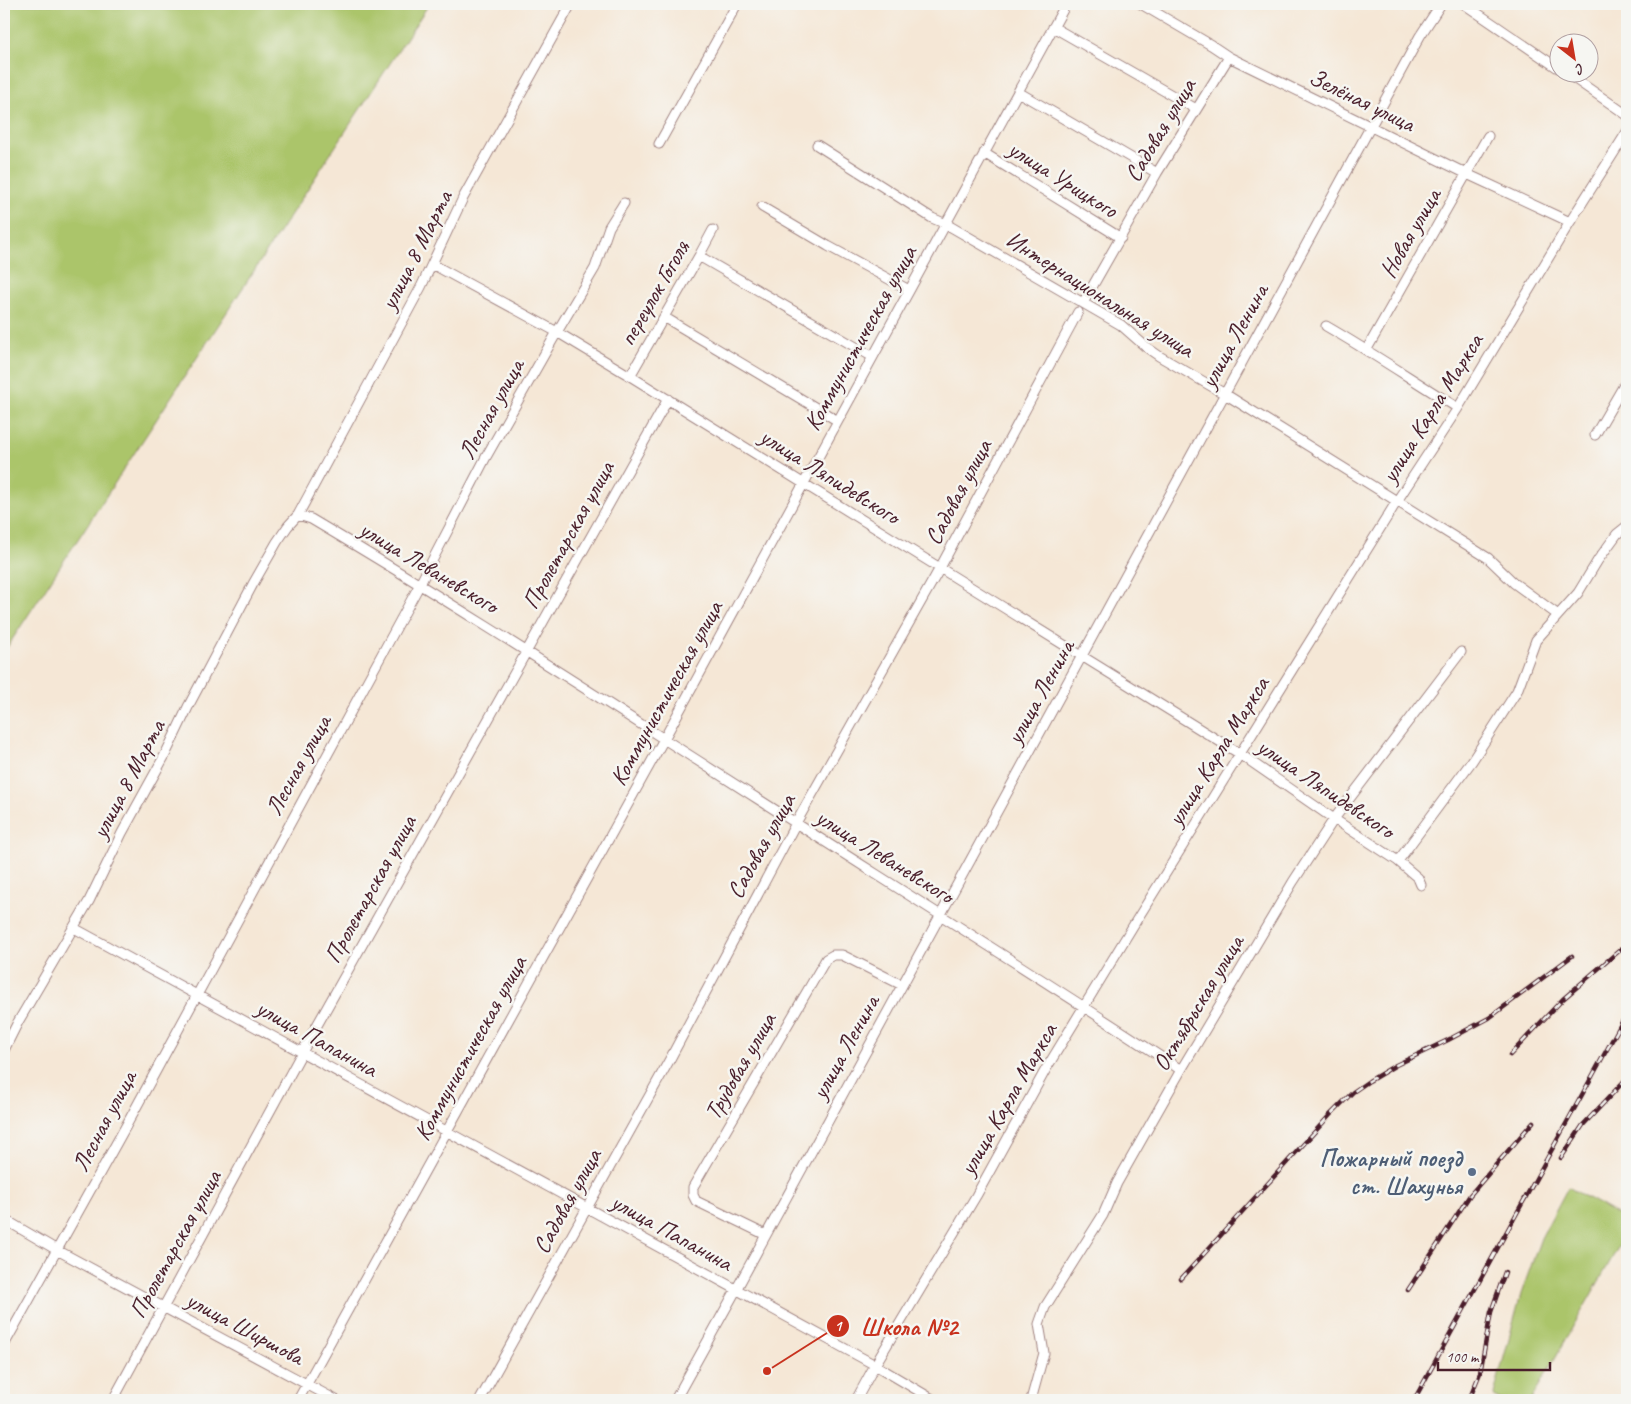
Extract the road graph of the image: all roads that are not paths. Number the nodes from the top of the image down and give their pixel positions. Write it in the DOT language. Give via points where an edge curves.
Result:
graph roads {
  1 [pos="571,4"];
  2 [pos="738,4"];
  3 [pos="1066,4"];
  4 [pos="1141,4"];
  5 [pos="1441,4"];
  6 [pos="1464,4"];
  7 [pos="1053,28"];
  8 [pos="1229,57"];
  9 [pos="1548,61"];
  10 [pos="1579,82"];
  11 [pos="1018,92"];
  12 [pos="1196,109"];
  13 [pos="1627,116"];
  14 [pos="1371,126"];
  15 [pos="1627,132"];
  16 [pos="1488,136"];
  17 [pos="659,144"];
  18 [pos="816,145"];
  19 [pos="984,153"];
  20 [pos="1157,173"];
  21 [pos="1467,174"];
  22 [pos="624,203"];
  23 [pos="762,207"];
  24 [pos="1570,222"];
  25 [pos="946,224"];
  26 [pos="713,230"];
  27 [pos="1121,238"];
  28 [pos="699,256"];
  29 [pos="432,264"];
  30 [pos="909,290"];
  31 [pos="1083,303"];
  32 [pos="1078,312"];
  33 [pos="664,317"];
  34 [pos="1326,326"];
  35 [pos="557,332"];
  36 [pos="1367,349"];
  37 [pos="873,357"];
  38 [pos="630,376"];
  39 [pos="1627,380"];
  40 [pos="1625,391"];
  41 [pos="1225,394"];
  42 [pos="668,399"];
  43 [pos="1458,408"];
  44 [pos="838,421"];
  45 [pos="1595,435"];
  46 [pos="803,483"];
  47 [pos="1397,501"];
  48 [pos="298,515"];
  49 [pos="1627,526"];
  50 [pos="940,568"];
  51 [pos="420,584"];
  52 [pos="1558,614"];
  53 [pos="527,651"];
  54 [pos="1461,652"];
  55 [pos="1082,656"];
  56 [pos="664,739"];
  57 [pos="1240,754"];
  58 [pos="1334,819"];
  59 [pos="796,824"];
  60 [pos="1398,861"];
  61 [pos="1421,885"];
  62 [pos="940,914"];
  63 [pos="74,928"];
  64 [pos="902,986"];
  65 [pos="196,994"];
  66 [pos="1085,1006"];
  67 [pos="4,1050"];
  68 [pos="303,1053"];
  69 [pos="1181,1070"];
  70 [pos="446,1131"];
  71 [pos="586,1208"];
  72 [pos="4,1219"];
  73 [pos="766,1235"];
  74 [pos="57,1250"];
  75 [pos="736,1290"];
  76 [pos="163,1306"];
  77 [pos="4,1345"];
  78 [pos="875,1365"];
  79 [pos="307,1384"];
  80 [pos="113,1400"];
  81 [pos="298,1400"];
  82 [pos="336,1400"];
  83 [pos="480,1400"];
  84 [pos="675,1400"];
  85 [pos="856,1400"];
  86 [pos="934,1400"];
  87 [pos="1031,1400"];
  1 -- 29 [label="street, улица 8 Марта" via="463,198"];
  2 -- 17 [label="street"];
  3 -- 7 [label="street, Коммунистическая улица"];
  4 -- 8 [label="street, Зелёная улица"];
  5 -- 14 [label="street, улица Ленина"];
  6 -- 9 [label="street"];
  7 -- 11 [label="street, Коммунистическая улица"];
  7 -- 12 [label="street"];
  8 -- 12 [label="street, Садовая улица"];
  8 -- 14 [label="street, Зелёная улица"];
  10 -- 13 [label="street"];
  11 -- 19 [label="street, Коммунистическая улица"];
  11 -- 20 [label="street"];
  12 -- 20 [label="street, Садовая улица"];
  14 -- 21 [label="street, Зелёная улица"];
  14 -- 41 [label="street, улица Ленина"];
  15 -- 24 [label="street, улица Карла Маркса"];
  16 -- 21 [label="street, Новая улица"];
  18 -- 25 [label="street, Интернациональная улица"];
  19 -- 25 [label="street, Коммунистическая улица"];
  19 -- 27 [label="street, улица Урицкого"];
  20 -- 27 [label="street, Садовая улица"];
  21 -- 24 [label="street, Зелёная улица"];
  21 -- 36 [label="street, Новая улица"];
  22 -- 35 [label="street, Лесная улица" via="609,227 595,268"];
  23 -- 30 [label="street"];
  24 -- 43 [label="street, улица Карла Маркса"];
  25 -- 30 [label="street, Коммунистическая улица"];
  25 -- 31 [label="street, Интернациональная улица"];
  26 -- 28 [label="street, переулок Гоголя"];
  27 -- 31 [label="street, Садовая улица"];
  28 -- 33 [label="street, переулок Гоголя"];
  28 -- 37 [label="street"];
  29 -- 35 [label="street, улица Ляпидевского"];
  29 -- 48 [label="street, улица 8 Марта"];
  30 -- 37 [label="street, Коммунистическая улица"];
  31 -- 41 [label="street, Интернациональная улица" via="1120,325 1159,356"];
  32 -- 50 [label="street, Садовая улица"];
  33 -- 38 [label="street, переулок Гоголя"];
  33 -- 44 [label="street"];
  34 -- 36 [label="street"];
  35 -- 38 [label="street, улица Ляпидевского"];
  35 -- 51 [label="street, Лесная улица" via="486,457"];
  36 -- 43 [label="street"];
  37 -- 44 [label="street, Коммунистическая улица"];
  38 -- 42 [label="street, улица Ляпидевского"];
  39 -- 40 [label="street"];
  40 -- 45 [label="street"];
  41 -- 47 [label="street, Интернациональная улица"];
  41 -- 55 [label="street, улица Ленина"];
  42 -- 46 [label="street, улица Ляпидевского"];
  42 -- 53 [label="street, Пролетарская улица"];
  43 -- 47 [label="street, улица Карла Маркса"];
  44 -- 46 [label="street, Коммунистическая улица"];
  46 -- 50 [label="street, улица Ляпидевского"];
  46 -- 56 [label="street, Коммунистическая улица"];
  47 -- 52 [label="street, Интернациональная улица" via="1488,558 1514,583"];
  47 -- 57 [label="street, улица Карла Маркса"];
  48 -- 51 [label="street, улица Леваневского"];
  48 -- 63 [label="street, улица 8 Марта" via="253,584"];
  49 -- 52 [label="street" via="1598,560 1578,594"];
  50 -- 55 [label="street, улица Ляпидевского"];
  50 -- 59 [label="street, Садовая улица"];
  51 -- 53 [label="street, улица Леваневского"];
  51 -- 65 [label="street, Лесная улица"];
  52 -- 60 [label="street" via="1536,640 1521,683 1482,745"];
  53 -- 56 [label="street, улица Леваневского"];
  53 -- 68 [label="street, Пролетарская улица"];
  54 -- 58 [label="street, Октябрьская улица"];
  55 -- 57 [label="street, улица Ляпидевского"];
  55 -- 62 [label="street, улица Ленина"];
  56 -- 59 [label="street, улица Леваневского"];
  56 -- 70 [label="street, Коммунистическая улица"];
  57 -- 58 [label="street, улица Ляпидевского"];
  57 -- 66 [label="street, улица Карла Маркса"];
  58 -- 60 [label="street, улица Ляпидевского"];
  58 -- 69 [label="street, Октябрьская улица"];
  59 -- 62 [label="street, улица Леваневского"];
  59 -- 71 [label="street, Садовая улица"];
  60 -- 61 [label="street, улица Ляпидевского" via="1418,878"];
  62 -- 64 [label="street, улица Ленина"];
  62 -- 66 [label="street, улица Леваневского"];
  63 -- 65 [label="street, улица Папанина"];
  63 -- 67 [label="street, улица 8 Марта"];
  64 -- 73 [label="street, улица Ленина"];
  64 -- 73 [label="street, Трудовая улица" via="842,955 826,959 693,1187 696,1201"];
  65 -- 68 [label="street, улица Папанина"];
  65 -- 74 [label="street, Лесная улица"];
  66 -- 69 [label="street, улица Леваневского"];
  66 -- 78 [label="street, улица Карла Маркса"];
  68 -- 70 [label="street, улица Папанина"];
  68 -- 76 [label="street, Пролетарская улица"];
  69 -- 87 [label="street, Октябрьская улица" via="1117,1183 1103,1215 1045,1307 1039,1324 1044,1352"];
  70 -- 71 [label="street, улица Папанина"];
  70 -- 79 [label="street, Коммунистическая улица"];
  71 -- 75 [label="street, улица Папанина"];
  71 -- 83 [label="street, Садовая улица"];
  72 -- 74 [label="street, улица Ширшова"];
  73 -- 75 [label="street, улица Ленина"];
  74 -- 76 [label="street, улица Ширшова"];
  74 -- 77 [label="street, Лесная улица"];
  75 -- 78 [label="street, улица Папанина"];
  75 -- 84 [label="street, улица Ленина"];
  76 -- 79 [label="street, улица Ширшова"];
  76 -- 80 [label="street, Пролетарская улица"];
  78 -- 85 [label="street, улица Карла Маркса"];
  78 -- 86 [label="street, улица Папанина"];
  79 -- 81 [label="street, Коммунистическая улица"];
  79 -- 82 [label="street, улица Ширшова"];
}
